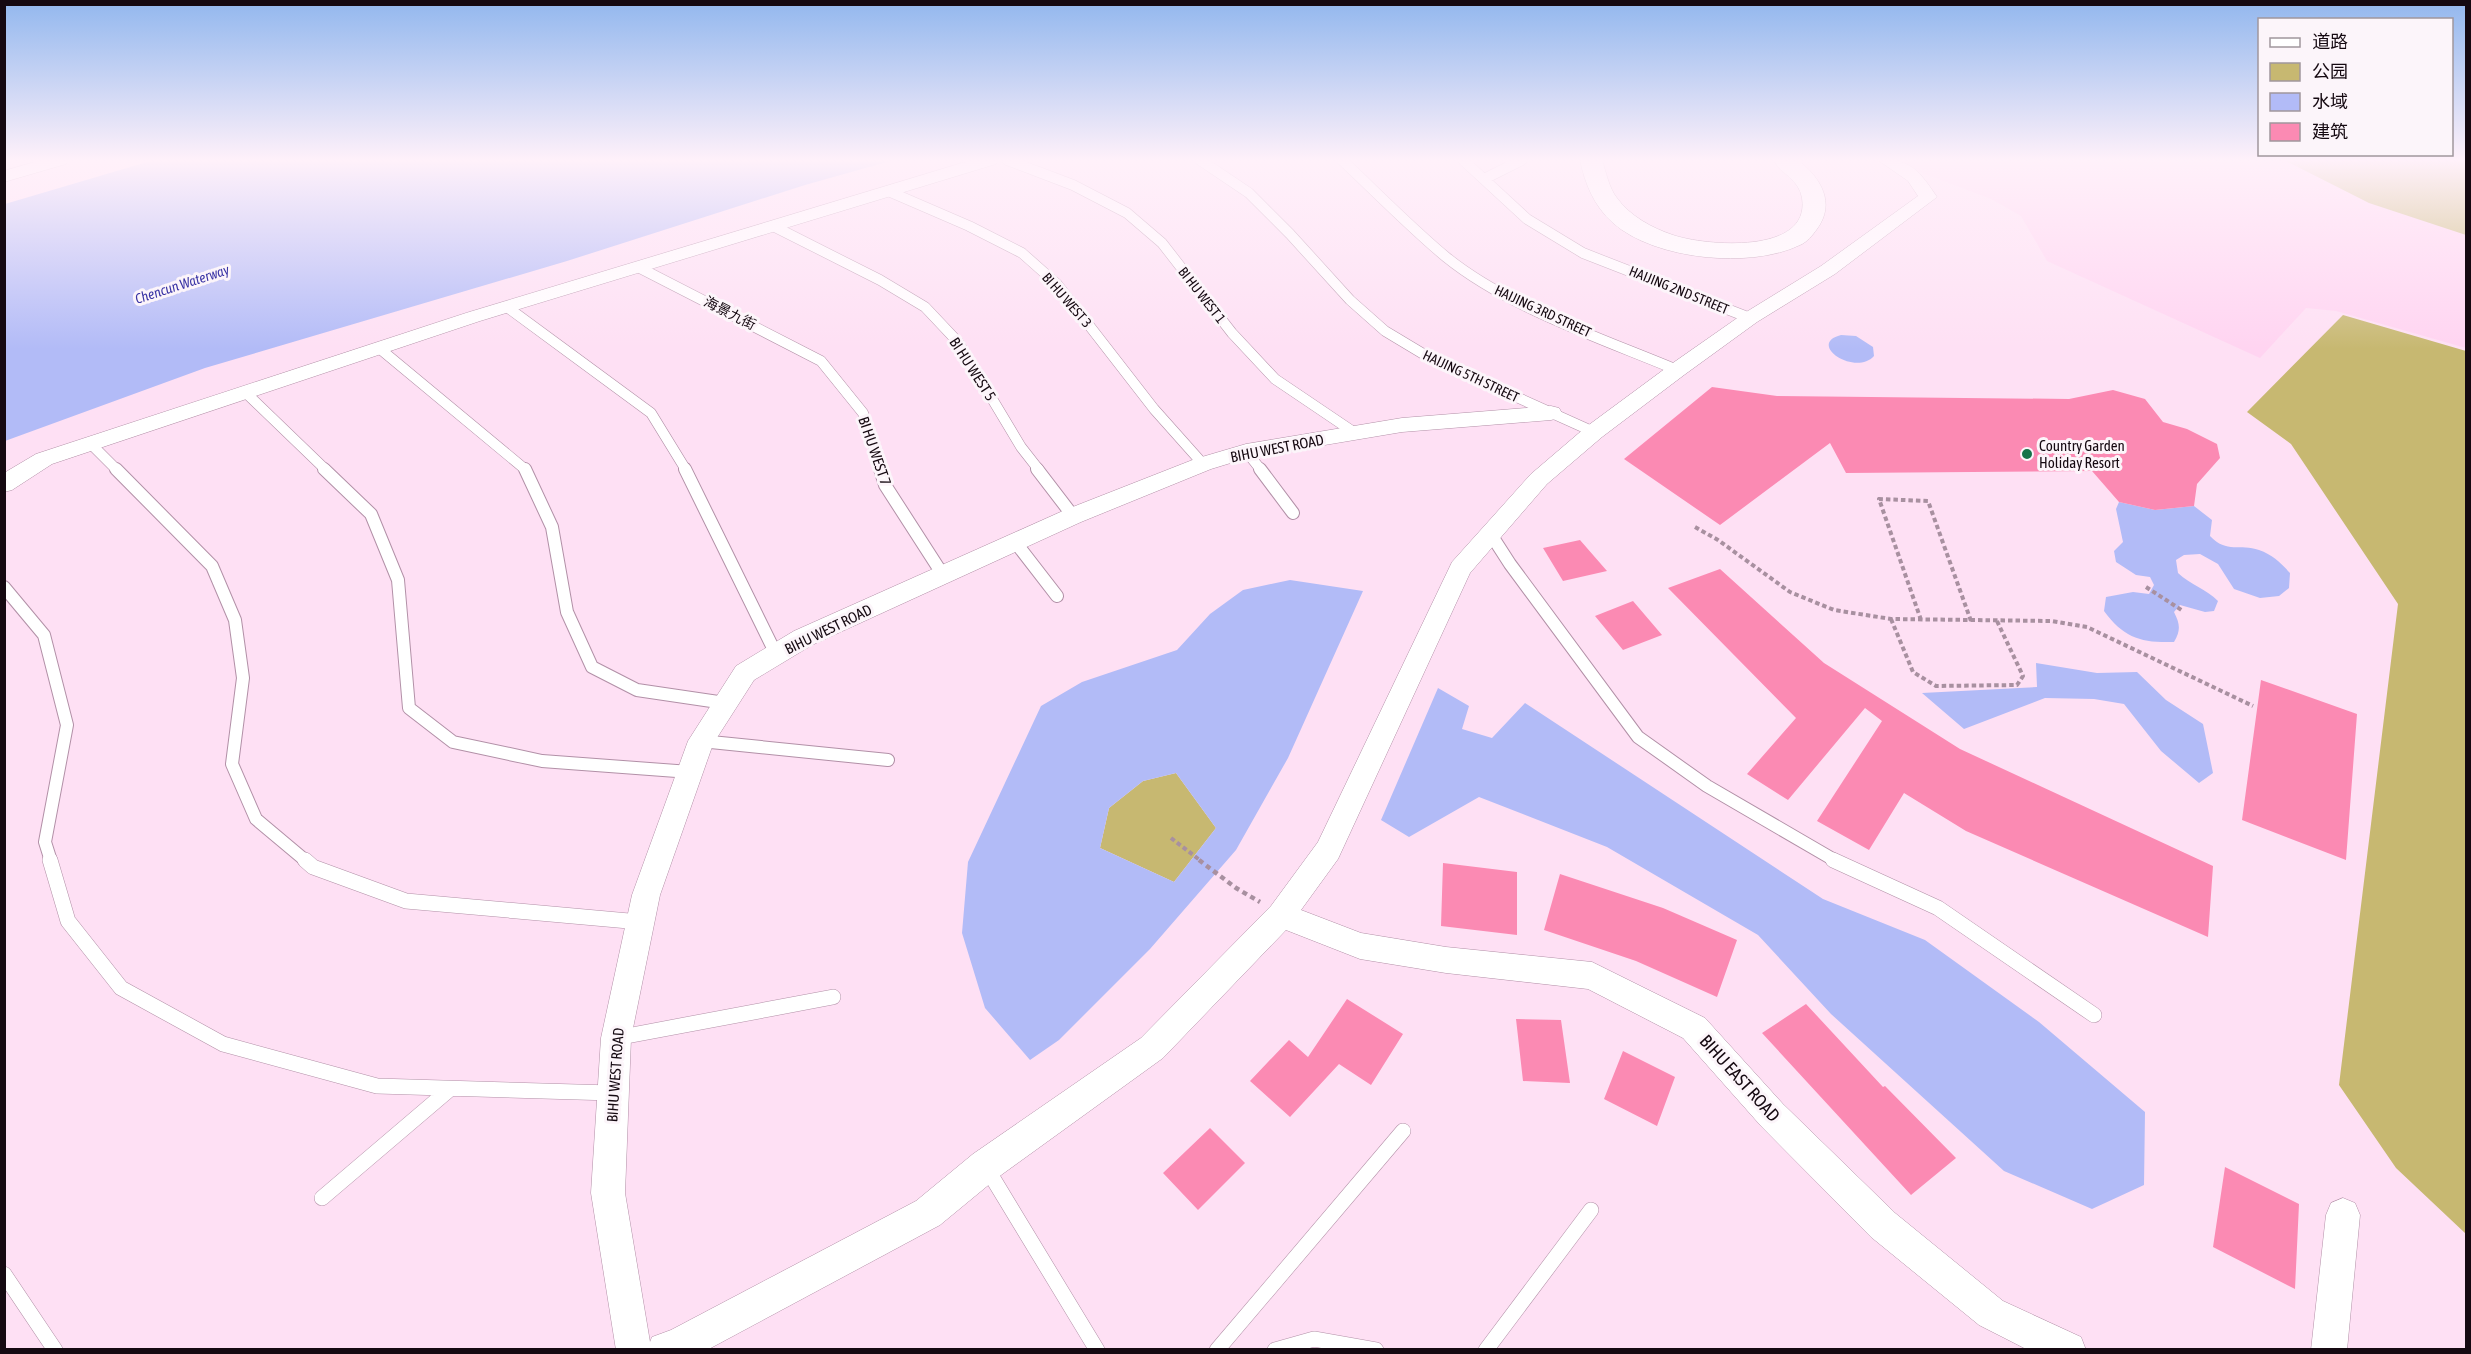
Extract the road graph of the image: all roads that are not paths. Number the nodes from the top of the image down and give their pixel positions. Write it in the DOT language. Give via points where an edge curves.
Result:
graph roads {
  1 [pos="782,223"];
  2 [pos="962,223"];
  3 [pos="1139,223"];
  4 [pos="1280,223"];
  5 [pos="1410,223"];
  6 [pos="1534,223"];
  7 [pos="1630,223"];
  8 [pos="1650,223"];
  9 [pos="1794,223"];
  10 [pos="1808,223"];
  11 [pos="1892,223"];
  12 [pos="773,226"];
  13 [pos="638,267"];
  14 [pos="507,307"];
  15 [pos="1750,318"];
  16 [pos="379,348"];
  17 [pos="821,362"];
  18 [pos="1677,370"];
  19 [pos="245,392"];
  20 [pos="1551,412"];
  21 [pos="1594,432"];
  22 [pos="1355,433"];
  23 [pos="90,443"];
  24 [pos="1246,451"];
  25 [pos="1203,464"];
  26 [pos="4,484"];
  27 [pos="1293,513"];
  28 [pos="1073,516"];
  29 [pos="1490,533"];
  30 [pos="1016,543"];
  31 [pos="943,576"];
  32 [pos="4,587"];
  33 [pos="1057,596"];
  34 [pos="776,654"];
  35 [pos="726,703"];
  36 [pos="701,741"];
  37 [pos="888,760"];
  38 [pos="690,772"];
  39 [pos="1281,915"];
  40 [pos="640,922"];
  41 [pos="833,997"];
  42 [pos="2094,1015"];
  43 [pos="616,1038"];
  44 [pos="450,1089"];
  45 [pos="613,1094"];
  46 [pos="1403,1131"];
  47 [pos="985,1166"];
  48 [pos="322,1198"];
  49 [pos="1591,1210"];
  50 [pos="2343,1215"];
  51 [pos="4,1274"];
  52 [pos="55,1350"];
  53 [pos="634,1350"];
  54 [pos="664,1350"];
  55 [pos="1097,1350"];
  56 [pos="1217,1350"];
  57 [pos="1275,1350"];
  58 [pos="1376,1350"];
  59 [pos="1486,1350"];
  60 [pos="2068,1350"];
  61 [pos="2329,1350"];
  1 -- 12 [label="street"];
  2 -- 25 [label="lane, BI HU WEST 3" via="1023,253 1057,284 1154,409"];
  3 -- 22 [label="lane, BI HU WEST 1" via="1162,243 1232,333 1275,379"];
  4 -- 20 [label="lane, HAIJING 5TH STREET" via="1372,321 1431,359"];
  5 -- 18 [label="lane, HAIJING 3RD STREET" via="1447,258 1499,292"];
  6 -- 15 [label="lane, HAIJING 2ND STREET" via="1583,253"];
  7 -- 10 [label="main road" via="1664,240 1717,251 1770,247 1791,241"];
  8 -- 9 [label="main road" via="1671,233 1724,244 1755,242 1779,235"];
  11 -- 15 [label="street" via="1828,270"];
  12 -- 13 [label="street"];
  12 -- 28 [label="lane, BI HU WEST 5" via="925,307 958,342 1021,447"];
  13 -- 14 [label="street"];
  13 -- 17 [label="lane, 海景九街"];
  14 -- 16 [label="street"];
  14 -- 34 [label="lane" via="651,413 683,464"];
  15 -- 18 [label="street"];
  16 -- 19 [label="street"];
  16 -- 35 [label="lane" via="525,470 552,527 567,612 592,667 637,690"];
  17 -- 31 [label="lane, BI HU WEST 7" via="864,413 885,485"];
  18 -- 21 [label="street"];
  19 -- 23 [label="street"];
  19 -- 38 [label="lane" via="370,514 398,580 409,708 453,742 542,761"];
  20 -- 21 [label="lane, HAIJING 5TH STREET"];
  20 -- 22 [label="street, BIHU WEST ROAD"];
  21 -- 29 [label="street" via="1539,479"];
  22 -- 24 [label="street, BIHU WEST ROAD"];
  23 -- 26 [label="street" via="44,459"];
  23 -- 40 [label="lane" via="212,566 235,620 243,678 232,764 256,819 313,867 406,901"];
  24 -- 25 [label="street, BIHU WEST ROAD"];
  24 -- 27 [label="lane"];
  25 -- 28 [label="street, BIHU WEST ROAD"];
  28 -- 30 [label="street, BIHU WEST ROAD"];
  29 -- 39 [label="street" via="1460,568 1328,850"];
  29 -- 42 [label="lane" via="1638,737 1707,786 1833,860 1938,908"];
  30 -- 31 [label="street, BIHU WEST ROAD"];
  30 -- 33 [label="lane"];
  31 -- 34 [label="street, BIHU WEST ROAD" via="803,638"];
  32 -- 44 [label="lane" via="44,636 67,726 45,842 51,865 68,921 121,988 223,1044 377,1086"];
  34 -- 35 [label="street, BIHU WEST ROAD" via="745,673"];
  35 -- 36 [label="street, BIHU WEST ROAD"];
  36 -- 37 [label="lane"];
  36 -- 38 [label="street, BIHU WEST ROAD"];
  38 -- 40 [label="street, BIHU WEST ROAD" via="646,894"];
  39 -- 47 [label="street" via="1152,1048"];
  39 -- 60 [label="street, BIHU EAST ROAD" via="1360,946 1592,976 1694,1028 1772,1115 1883,1225 1990,1313"];
  40 -- 43 [label="street, BIHU WEST ROAD"];
  41 -- 43 [label="lane"];
  43 -- 45 [label="street, BIHU WEST ROAD"];
  44 -- 45 [label="lane"];
  44 -- 48 [label="lane"];
  45 -- 53 [label="street, BIHU WEST ROAD" via="609,1193"];
  46 -- 56 [label="lane"];
  47 -- 54 [label="street" via="928,1213"];
  47 -- 55 [label="lane"];
  49 -- 59 [label="lane"];
  50 -- 61 [label="street"];
  51 -- 52 [label="lane"];
  57 -- 58 [label="lane" via="1314,1339"];
}
